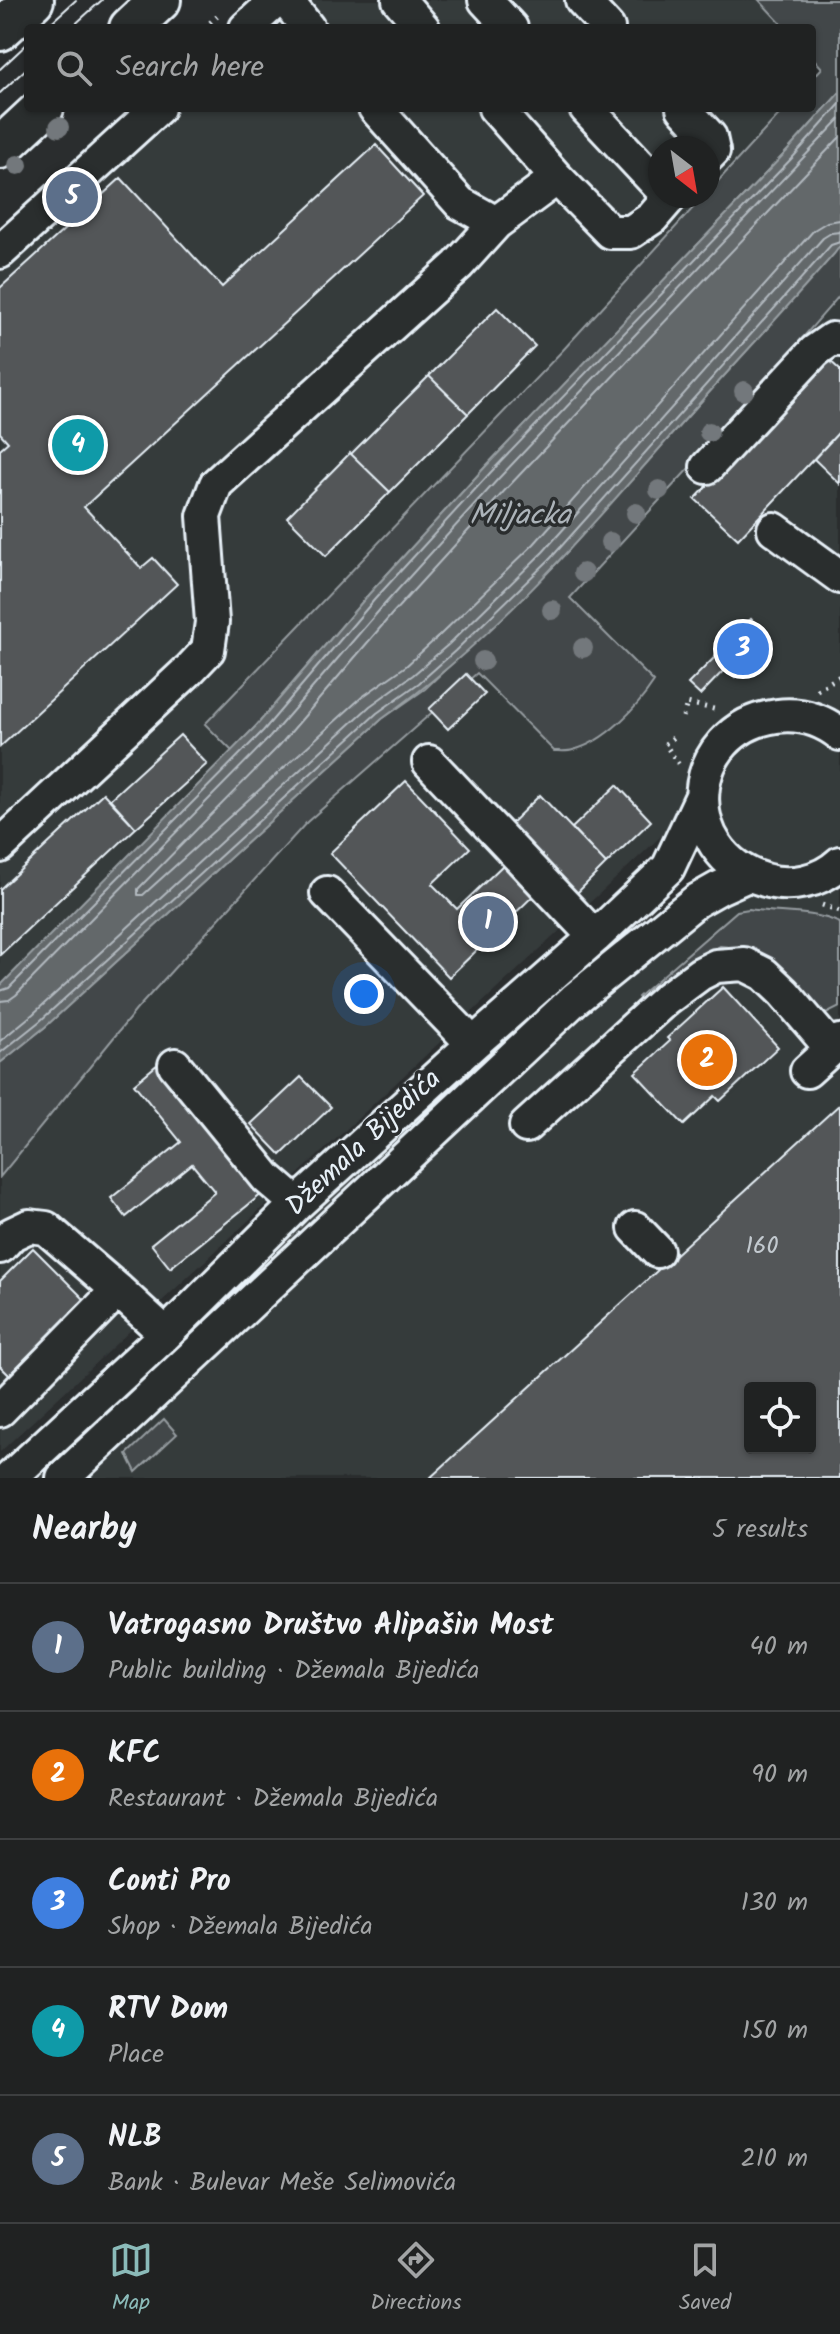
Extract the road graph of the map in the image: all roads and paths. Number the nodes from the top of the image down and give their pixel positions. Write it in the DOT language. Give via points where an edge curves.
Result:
graph roads {
  1 [pos="33,0"];
  2 [pos="160,0"];
  3 [pos="277,0"];
  4 [pos="286,0"];
  5 [pos="399,0"];
  6 [pos="485,0"];
  7 [pos="582,0"];
  8 [pos="134,24"];
  9 [pos="250,24"];
  10 [pos="305,24"];
  11 [pos="420,24"];
  12 [pos="507,24"];
  13 [pos="604,24"];
  14 [pos="0,30"];
  15 [pos="39,112"];
  16 [pos="154,112"];
  17 [pos="379,112"];
  18 [pos="499,112"];
  19 [pos="590,112"];
  20 [pos="687,112"];
  21 [pos="709,136"];
  22 [pos="0,148"];
  23 [pos="648,173"];
  24 [pos="557,178"];
  25 [pos="659,208"];
  26 [pos="496,223"];
  27 [pos="0,252"];
  28 [pos="840,340"];
  29 [pos="707,467"];
  30 [pos="774,529"];
  31 [pos="840,577"];
  32 [pos="831,719"];
  33 [pos="429,762"];
  34 [pos="701,798"];
  35 [pos="0,846"];
  36 [pos="748,875"];
  37 [pos="831,877"];
  38 [pos="327,893"];
  39 [pos="595,937"];
  40 [pos="473,1044"];
  41 [pos="826,1054"];
  42 [pos="175,1065"];
  43 [pos="526,1126"];
  44 [pos="297,1204"];
  45 [pos="0,1247"];
  46 [pos="118,1290"];
  47 [pos="166,1334"];
  48 [pos="0,1411"];
  49 [pos="38,1450"];
  50 [pos="96,1467"];
  51 [pos="10,1478"];
  52 [pos="63,1478"];
  1 -- 14 [label="main road"];
  2 -- 8 [label="main road"];
  3 -- 9 [label="street"];
  4 -- 10 [label="street"];
  5 -- 11 [label="street"];
  6 -- 12 [label="street"];
  7 -- 13 [label="street"];
  15 -- 22 [label="main road"];
  16 -- 27 [label="street"];
  17 -- 26 [label="street" via="460,203"];
  18 -- 24 [label="street"];
  19 -- 23 [label="street"];
  20 -- 21 [label="street"];
  24 -- 25 [label="street" via="610,232 631,232"];
  24 -- 26 [label="street"];
  26 -- 35 [label="street" via="458,265 216,484 204,516 212,622 208,650"];
  28 -- 29 [label="street" via="832,339 815,351"];
  30 -- 31 [label="street"];
  32 -- 34 [label="street, Džemala Bijedića" via="762,718 738,730 718,748"];
  33 -- 39 [label="street"];
  34 -- 36 [label="street" via="714,843"];
  34 -- 39 [label="street, Džemala Bijedića" via="668,868"];
  36 -- 37 [label="street" via="792,883"];
  36 -- 50 [label="street, Džemala Bijedića" via="696,901 575,999"];
  38 -- 40 [label="street"];
  39 -- 40 [label="street, Džemala Bijedića"];
  40 -- 44 [label="street, Džemala Bijedića"];
  41 -- 43 [label="street" via="784,993 764,974 744,964 716,966 665,1000"];
  42 -- 44 [label="street" via="267,1178"];
  44 -- 47 [label="street, Džemala Bijedića"];
  45 -- 46 [label="street" via="29,1226 46,1228"];
  46 -- 47 [label="street"];
  46 -- 48 [label="street"];
  47 -- 49 [label="street, Džemala Bijedića"];
  48 -- 49 [label="street"];
  49 -- 51 [label="street, Džemala Bijedića"];
  50 -- 52 [label="street, Džemala Bijedića"];
}
